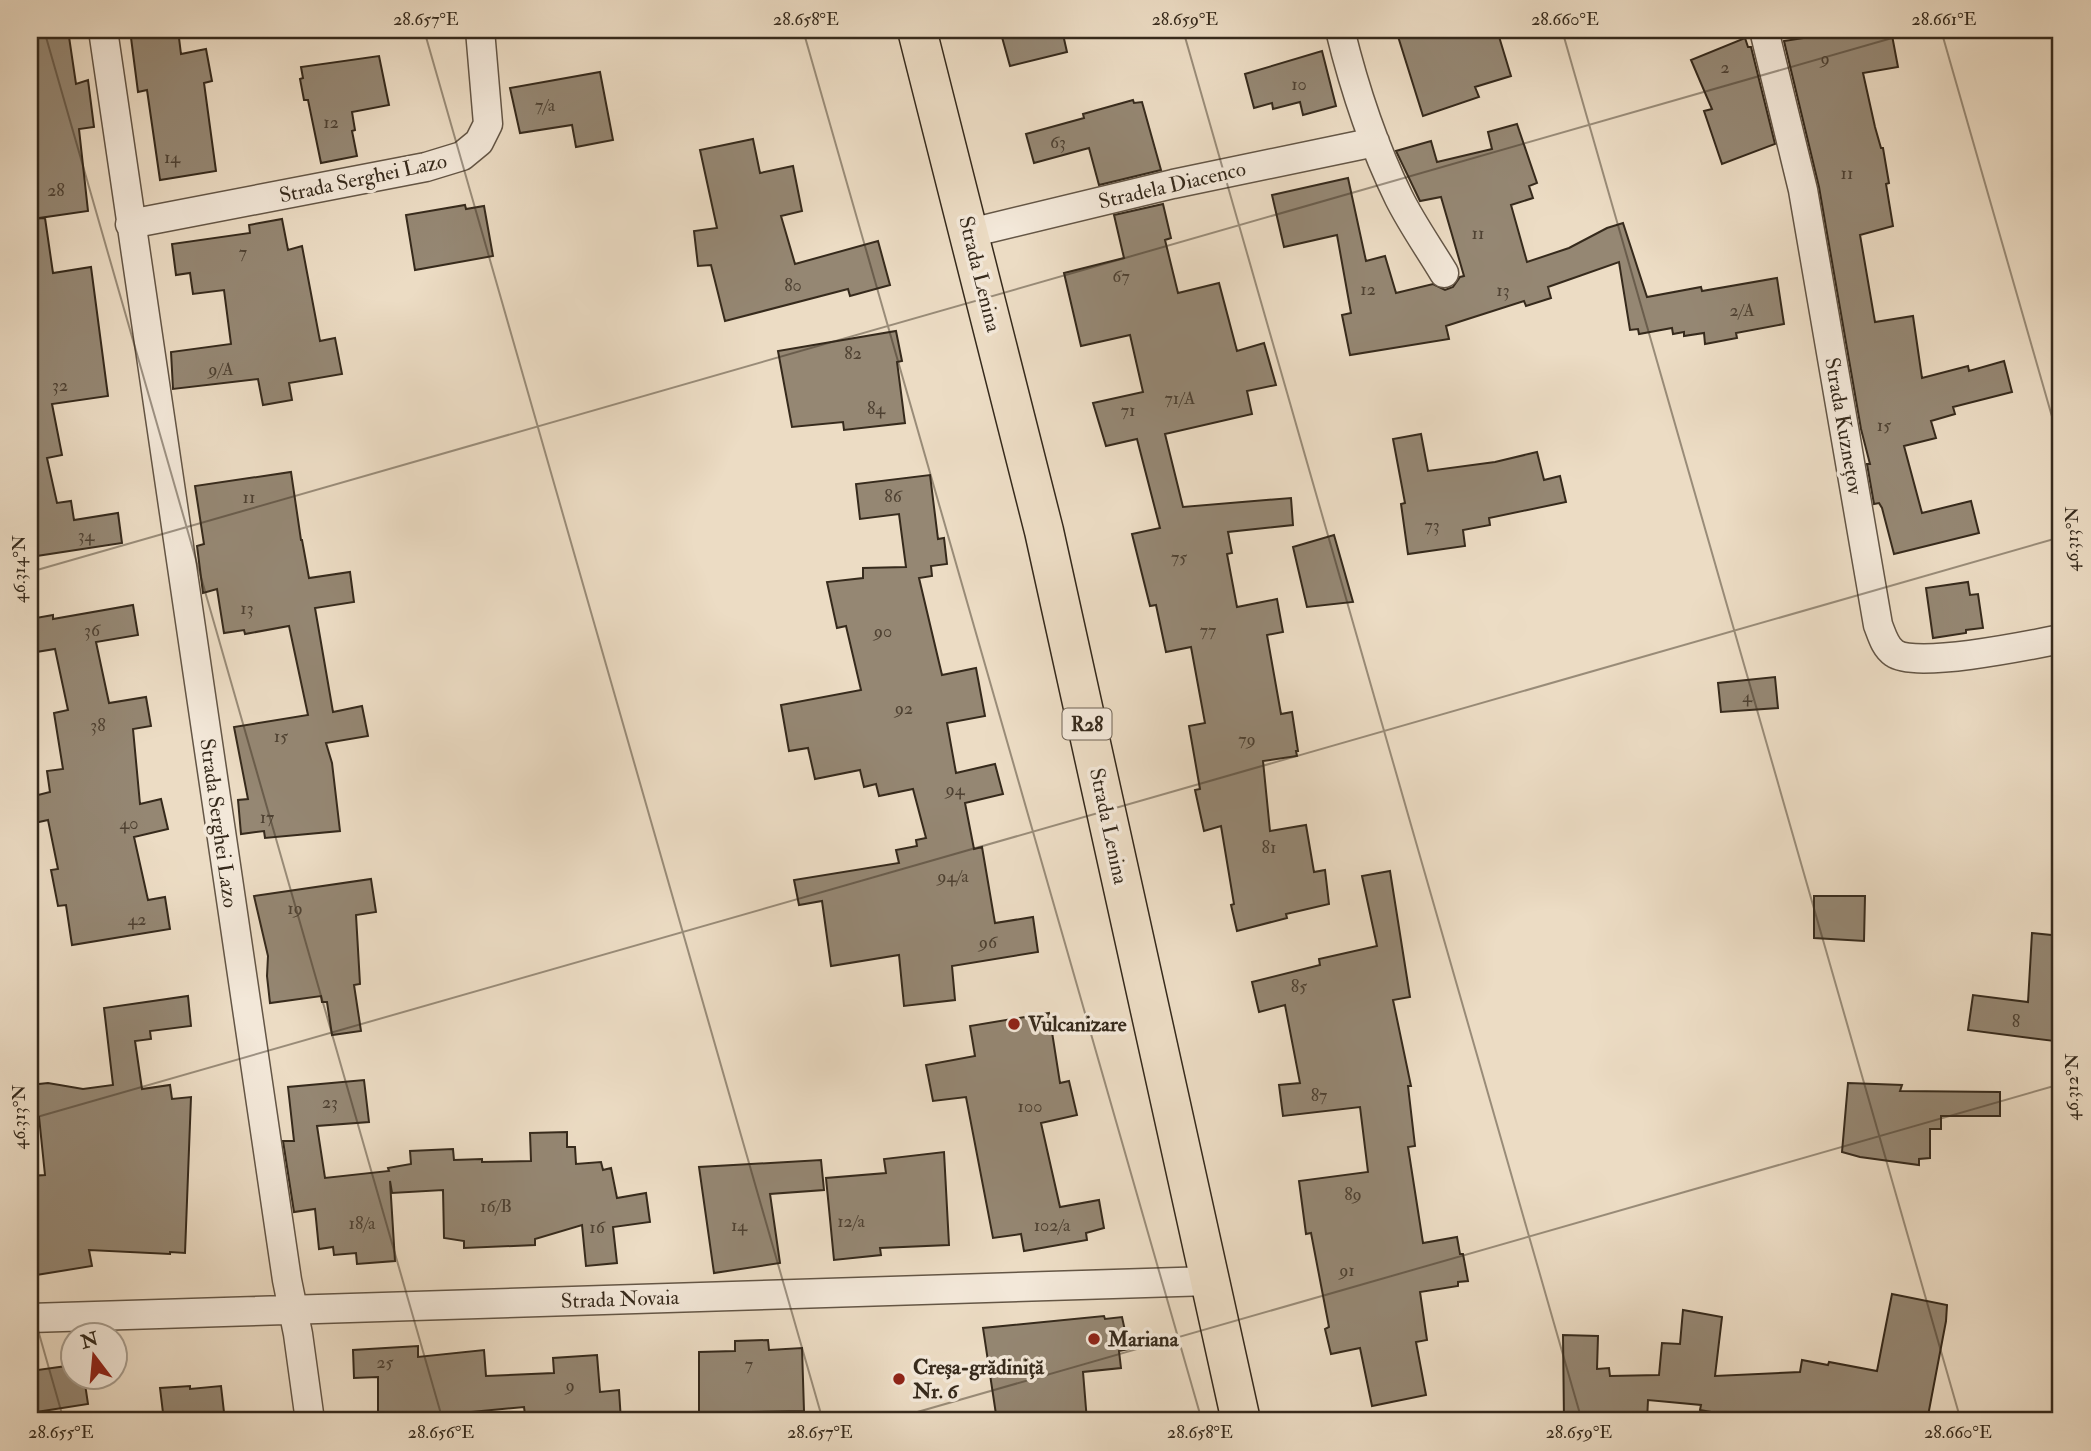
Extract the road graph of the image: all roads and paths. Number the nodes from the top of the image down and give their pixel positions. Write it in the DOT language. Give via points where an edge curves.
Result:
graph roads {
  1 [pos="103,30"];
  2 [pos="480,30"];
  3 [pos="917,30"];
  4 [pos="1340,30"];
  5 [pos="1764,30"];
  6 [pos="1375,142"];
  7 [pos="130,224"];
  8 [pos="970,233"];
  9 [pos="1444,273"];
  10 [pos="2061,639"];
  11 [pos="1210,1281"];
  12 [pos="292,1309"];
  13 [pos="30,1318"];
  14 [pos="310,1421"];
  15 [pos="1241,1421"];
  1 -- 7 [label="street, Strada Serghei Lazo"];
  2 -- 7 [label="street, Strada Serghei Lazo" via="488,124 479,142 462,156 426,167"];
  3 -- 8 [label="main road, Strada Lenina / R28"];
  4 -- 6 [label="street"];
  5 -- 10 [label="street, Strada Kuznețov" via="1803,190 1878,625 1886,645 1895,654 1935,658"];
  6 -- 8 [label="street, Stradela Diacenco"];
  6 -- 9 [label="street" via="1400,199"];
  7 -- 12 [label="street, Strada Serghei Lazo"];
  8 -- 11 [label="main road, Strada Lenina / R28" via="1047,544"];
  11 -- 12 [label="street, Strada Novaia"];
  11 -- 15 [label="main road, Strada Lenina / R28"];
  12 -- 13 [label="street, Strada Novaia"];
  12 -- 14 [label="street, Strada Serghei Lazo"];
}
